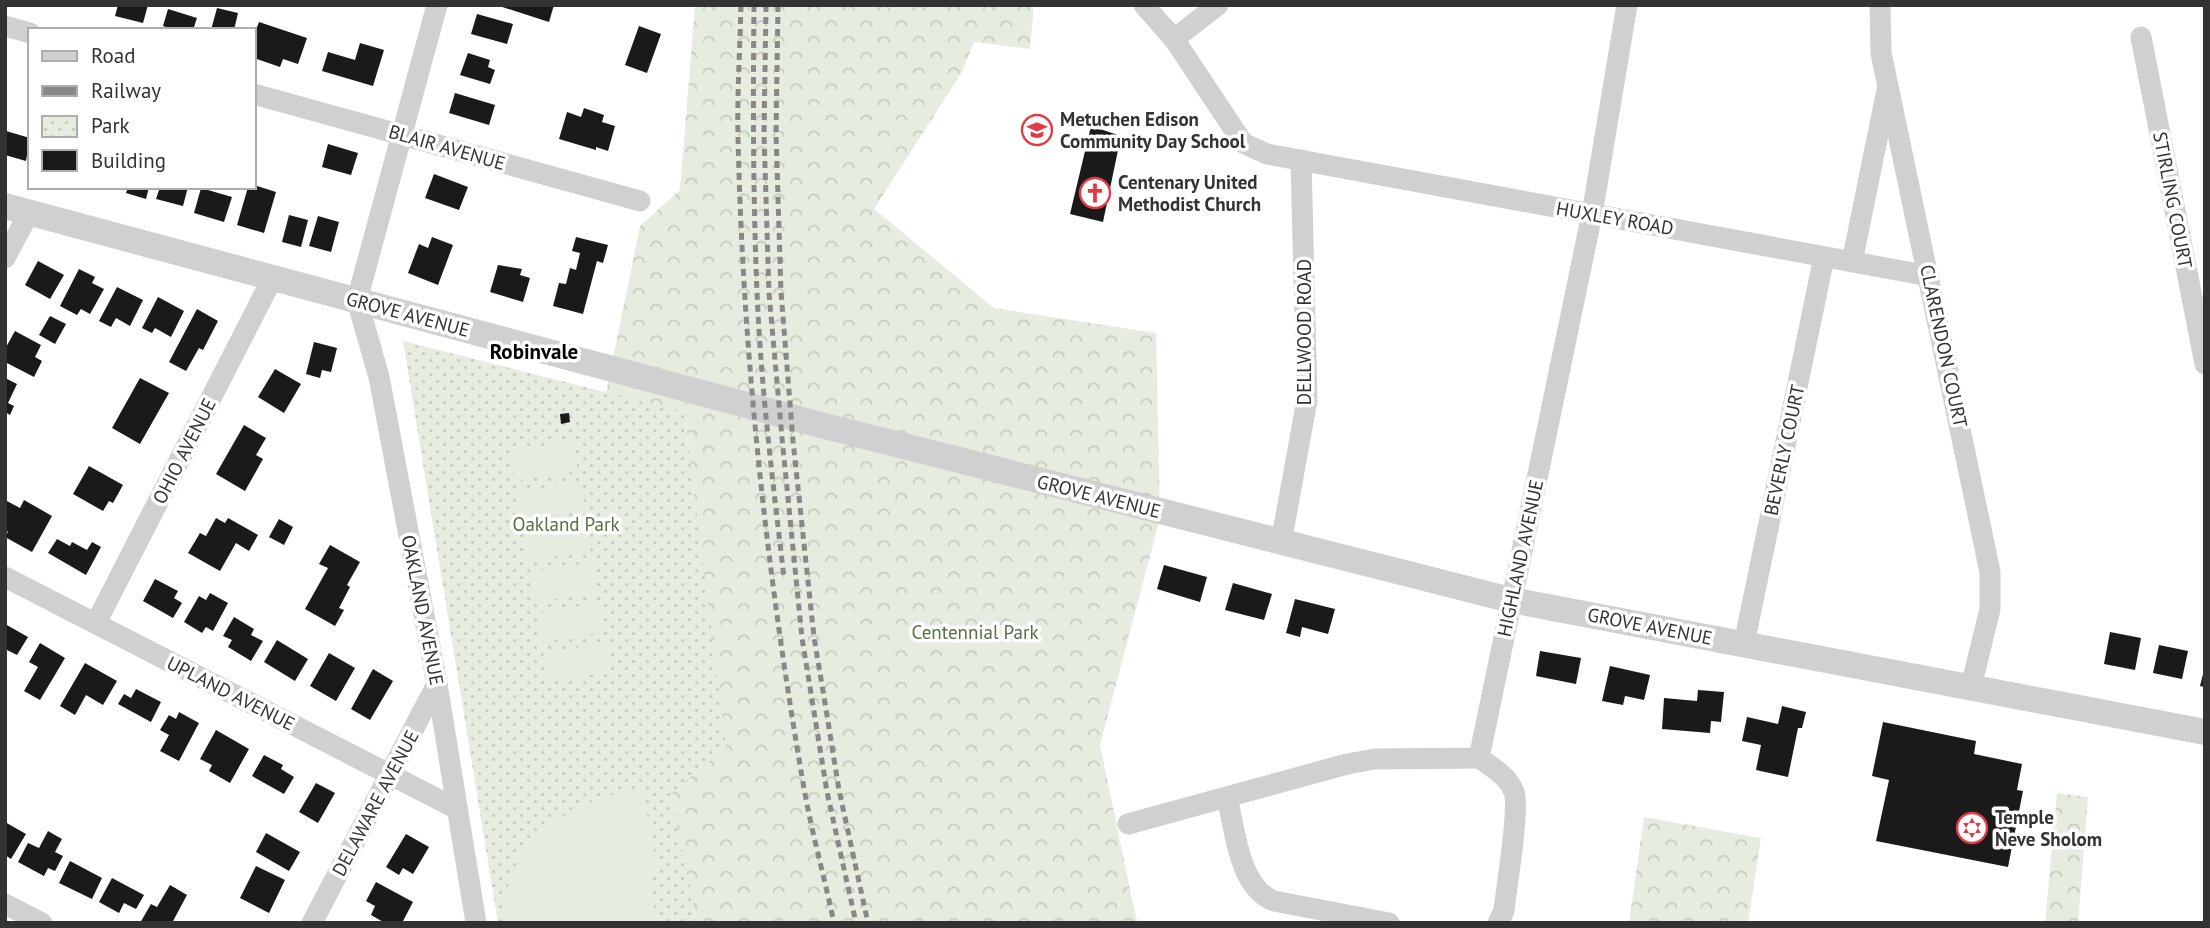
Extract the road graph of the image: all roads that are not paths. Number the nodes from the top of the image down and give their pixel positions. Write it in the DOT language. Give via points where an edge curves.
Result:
graph roads {
  1 [pos="437,5"];
  2 [pos="1144,5"];
  3 [pos="1218,5"];
  4 [pos="1627,5"];
  5 [pos="1880,5"];
  6 [pos="5,26"];
  7 [pos="28,32"];
  8 [pos="2141,37"];
  9 [pos="1174,39"];
  10 [pos="1889,81"];
  11 [pos="256,95"];
  12 [pos="400,134"];
  13 [pos="1301,160"];
  14 [pos="640,201"];
  15 [pos="17,210"];
  16 [pos="1592,214"];
  17 [pos="1824,257"];
  18 [pos="5,258"];
  19 [pos="1852,262"];
  20 [pos="1929,276"];
  21 [pos="272,279"];
  22 [pos="357,300"];
  23 [pos="2205,364"];
  24 [pos="1281,543"];
  25 [pos="5,577"];
  26 [pos="1511,600"];
  27 [pos="96,623"];
  28 [pos="1744,644"];
  29 [pos="437,684"];
  30 [pos="1971,687"];
  31 [pos="2205,732"];
  32 [pos="1479,758"];
  33 [pos="390,774"];
  34 [pos="1227,797"];
  35 [pos="457,809"];
  36 [pos="1128,824"];
  37 [pos="5,904"];
  38 [pos="42,923"];
  39 [pos="312,923"];
  40 [pos="476,923"];
  41 [pos="1389,923"];
  42 [pos="1499,923"];
  1 -- 12 [label="street"];
  2 -- 9 [label="street, HUXLEY ROAD"];
  3 -- 9 [label="street"];
  4 -- 16 [label="street, HIGHLAND AVENUE"];
  5 -- 10 [label="street, CLARENDON COURT" via="1881,53"];
  6 -- 7 [label="street"];
  8 -- 23 [label="street, STIRLING COURT"];
  9 -- 13 [label="street, HUXLEY ROAD" via="1243,143 1267,154"];
  10 -- 19 [label="street"];
  10 -- 20 [label="street, CLARENDON COURT"];
  11 -- 12 [label="street, BLAIR AVENUE"];
  12 -- 14 [label="street, BLAIR AVENUE"];
  12 -- 22 [label="street"];
  13 -- 16 [label="street, HUXLEY ROAD"];
  13 -- 24 [label="street, DELLWOOD ROAD" via="1307,400"];
  15 -- 18 [label="street"];
  15 -- 21 [label="street, GROVE AVENUE"];
  16 -- 17 [label="street, HUXLEY ROAD"];
  16 -- 26 [label="street, HIGHLAND AVENUE"];
  17 -- 19 [label="street, HUXLEY ROAD"];
  17 -- 28 [label="street, BEVERLY COURT"];
  19 -- 20 [label="street, HUXLEY ROAD"];
  20 -- 30 [label="street, CLARENDON COURT" via="1990,572 1990,609"];
  21 -- 22 [label="street, GROVE AVENUE"];
  21 -- 27 [label="street, OHIO AVENUE"];
  22 -- 24 [label="street, GROVE AVENUE"];
  22 -- 29 [label="street, OAKLAND AVENUE" via="379,377"];
  24 -- 26 [label="street, GROVE AVENUE"];
  25 -- 27 [label="street, UPLAND AVENUE"];
  26 -- 28 [label="street, GROVE AVENUE"];
  26 -- 32 [label="street, HIGHLAND AVENUE"];
  27 -- 33 [label="street, UPLAND AVENUE"];
  28 -- 30 [label="street, GROVE AVENUE"];
  29 -- 33 [label="street, DELAWARE AVENUE"];
  29 -- 35 [label="street, OAKLAND AVENUE"];
  30 -- 31 [label="street, GROVE AVENUE"];
  32 -- 34 [label="street" via="1375,759"];
  32 -- 42 [label="street" via="1503,776 1514,793 1504,911"];
  33 -- 35 [label="street, UPLAND AVENUE"];
  33 -- 39 [label="street, DELAWARE AVENUE"];
  34 -- 36 [label="street"];
  34 -- 41 [label="street" via="1246,877 1262,897"];
  35 -- 40 [label="street, OAKLAND AVENUE"];
  37 -- 38 [label="street"];
}
